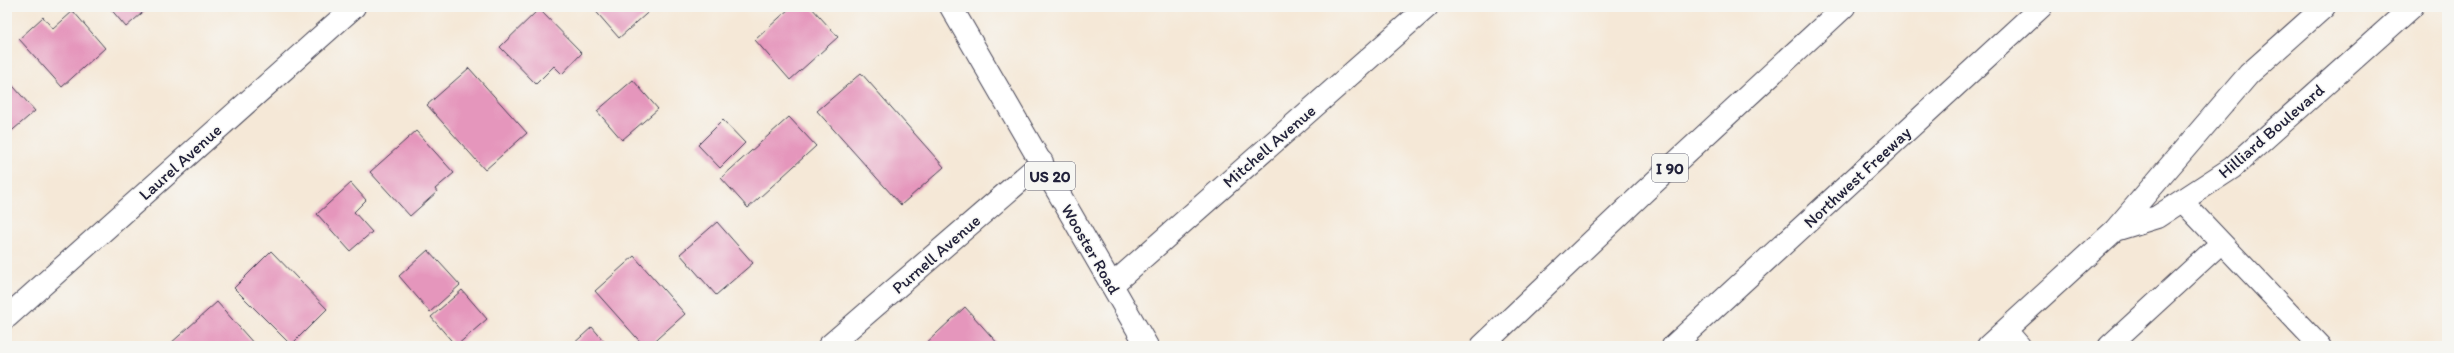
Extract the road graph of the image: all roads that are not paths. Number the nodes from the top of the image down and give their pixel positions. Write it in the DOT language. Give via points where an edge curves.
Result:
graph roads {
  1 [pos="354,7"];
  2 [pos="951,7"];
  3 [pos="1427,7"];
  4 [pos="1844,7"];
  5 [pos="2041,7"];
  6 [pos="2324,7"];
  7 [pos="2412,7"];
  8 [pos="1042,162"];
  9 [pos="2182,201"];
  10 [pos="2115,230"];
  11 [pos="2221,242"];
  12 [pos="1764,264"];
  13 [pos="1112,285"];
  14 [pos="7,317"];
  15 [pos="1498,331"];
  16 [pos="2013,338"];
  17 [pos="829,346"];
  18 [pos="1147,346"];
  19 [pos="1479,346"];
  20 [pos="1482,346"];
  21 [pos="1673,346"];
  22 [pos="1691,346"];
  23 [pos="1988,346"];
  24 [pos="2109,346"];
  25 [pos="2320,346"];
  1 -- 14 [label="main road, Laurel Avenue"];
  2 -- 8 [label="main road, Wooster Road / US 20"];
  3 -- 13 [label="main road, Mitchell Avenue"];
  4 -- 15 [label="main road, I 90"];
  5 -- 12 [label="main road, Northwest Freeway"];
  6 -- 10 [label="main road, Hilliard Boulevard" via="2249,74"];
  7 -- 9 [label="main road, Hilliard Boulevard" via="2232,168"];
  8 -- 13 [label="main road, Wooster Road / US 20"];
  8 -- 17 [label="main road, Purnell Avenue"];
  9 -- 10 [label="main road, Hilliard Boulevard" via="2158,217"];
  9 -- 11 [label="lane"];
  10 -- 16 [label="main road, Hilliard Boulevard"];
  11 -- 24 [label="lane"];
  11 -- 25 [label="lane"];
  12 -- 21 [label="main road, Northwest Freeway"];
  12 -- 22 [label="main road"];
  13 -- 18 [label="main road, Wooster Road / US 20"];
  15 -- 19 [label="main road"];
  15 -- 20 [label="main road, I 90"];
  16 -- 23 [label="main road, Hilliard Boulevard"];
}
